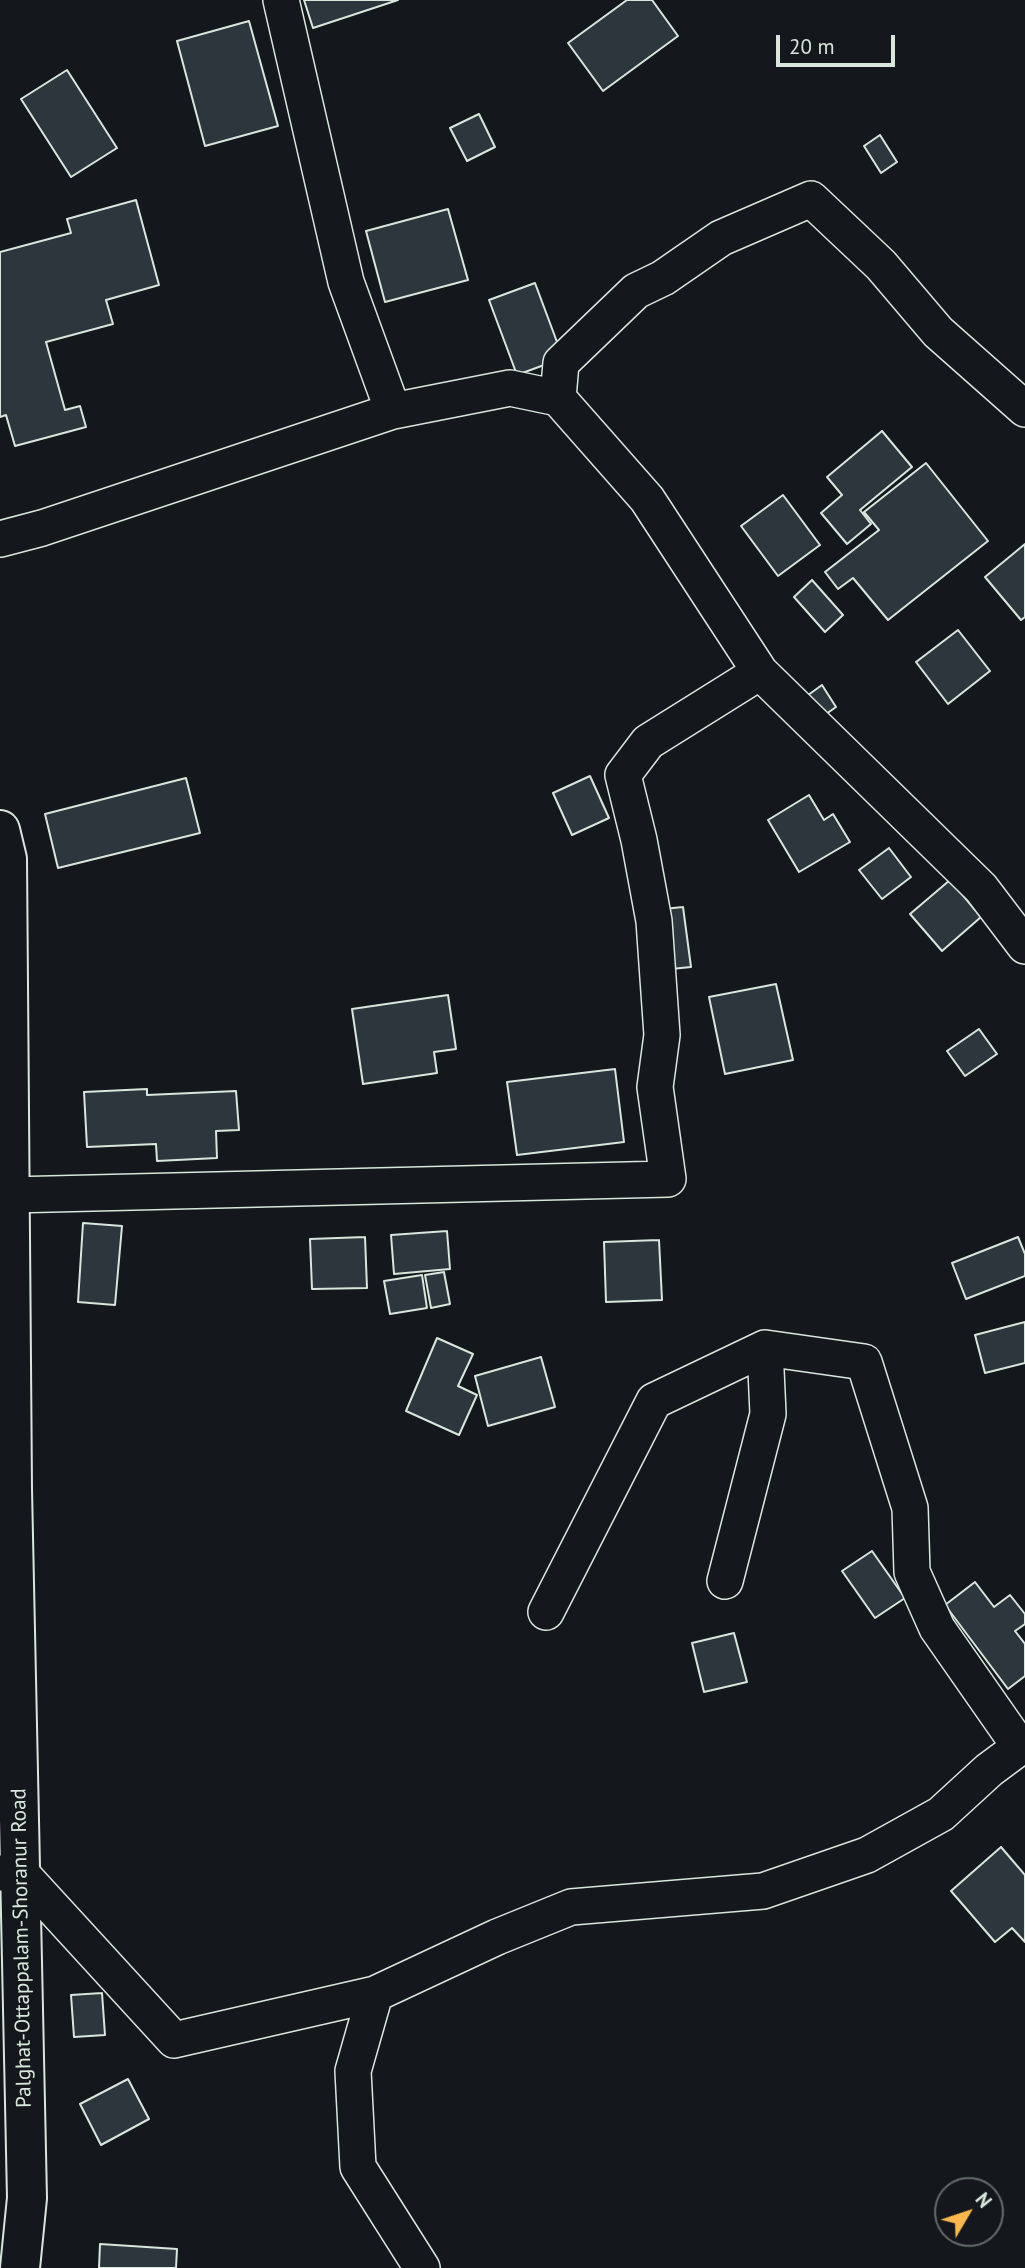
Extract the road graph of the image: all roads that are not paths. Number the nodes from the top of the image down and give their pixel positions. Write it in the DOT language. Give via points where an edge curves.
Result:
graph roads {
  1 [pos="281,0"];
  2 [pos="558,398"];
  3 [pos="1025,409"];
  4 [pos="393,411"];
  5 [pos="0,539"];
  6 [pos="760,672"];
  7 [pos="0,830"];
  8 [pos="1025,946"];
  9 [pos="9,1195"];
  10 [pos="765,1348"];
  11 [pos="725,1581"];
  12 [pos="547,1612"];
  13 [pos="1023,1748"];
  14 [pos="10,1873"];
  15 [pos="375,1994"];
  16 [pos="20,2268"];
  17 [pos="422,2268"];
  1 -- 4 [label="street" via="346,282"];
  2 -- 3 [label="street" via="561,363 636,291 721,238 811,199 881,265 938,332"];
  2 -- 4 [label="street" via="510,388"];
  2 -- 6 [label="street" via="647,499"];
  4 -- 5 [label="street"];
  6 -- 8 [label="street" via="981,888"];
  6 -- 9 [label="street" via="649,742 623,775 654,921 662,1035 656,1087 668,1179"];
  7 -- 9 [label="main road, Palghat-Ottappalam-Shoranur Road" via="7,859"];
  9 -- 14 [label="main road, Palghat-Ottappalam-Shoranur Road"];
  10 -- 11 [label="street" via="768,1414"];
  10 -- 12 [label="street" via="654,1401"];
  10 -- 13 [label="street" via="864,1362 910,1508 912,1572 937,1628"];
  13 -- 15 [label="street" via="989,1770 941,1814 867,1854 763,1891 570,1908"];
  14 -- 15 [label="street" via="174,2040"];
  14 -- 16 [label="main road, Palghat-Ottappalam-Shoranur Road" via="27,2197"];
  15 -- 17 [label="street" via="353,2071 358,2167"];
}
